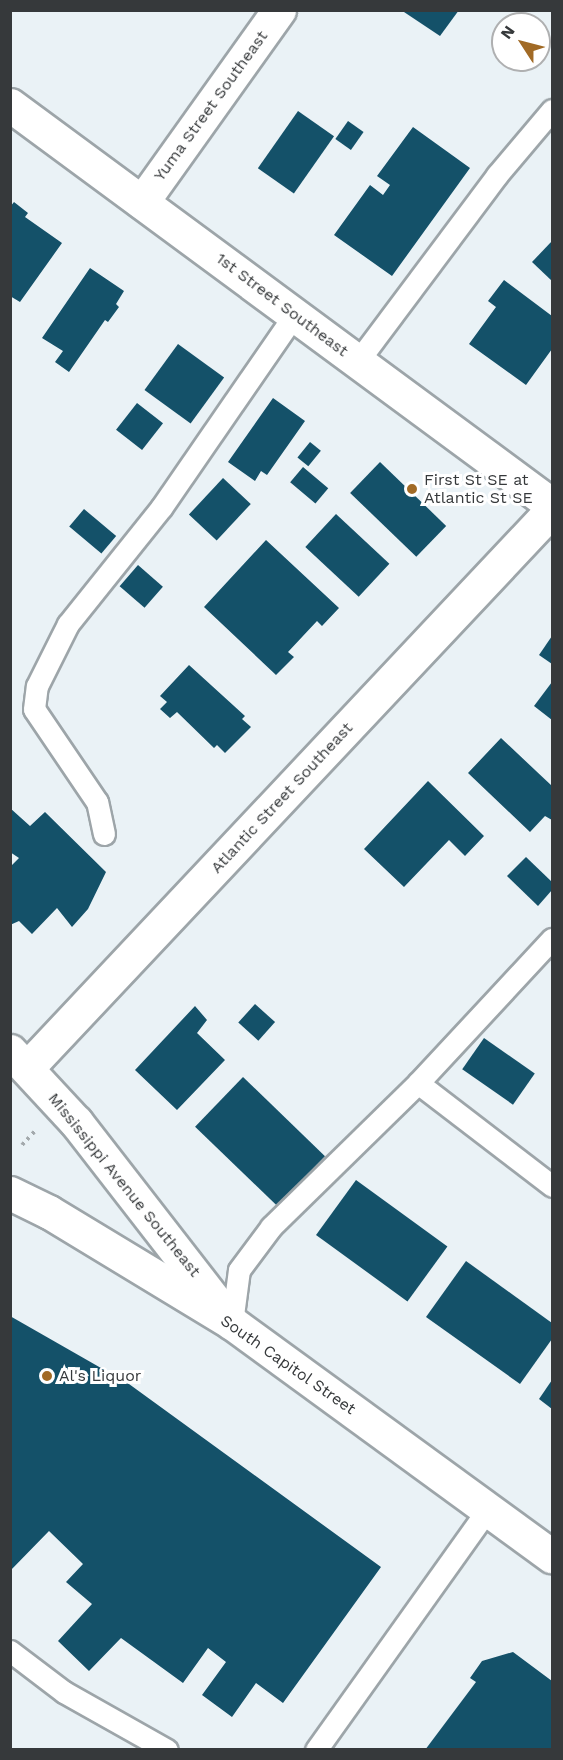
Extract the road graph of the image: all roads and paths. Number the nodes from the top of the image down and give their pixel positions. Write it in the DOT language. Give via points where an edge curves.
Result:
graph roads {
  1 [pos="279,10"];
  2 [pos="10,105"];
  3 [pos="552,110"];
  4 [pos="142,202"];
  5 [pos="295,314"];
  6 [pos="358,361"];
  7 [pos="552,505"];
  8 [pos="552,510"];
  9 [pos="104,834"];
  10 [pos="552,939"];
  11 [pos="16,1068"];
  12 [pos="418,1083"];
  13 [pos="552,1186"];
  14 [pos="10,1192"];
  15 [pos="232,1323"];
  16 [pos="488,1509"];
  17 [pos="552,1554"];
  18 [pos="10,1651"];
  19 [pos="167,1749"];
  20 [pos="315,1749"];
  1 -- 4 [label="street, Yuma Street Southeast"];
  2 -- 4 [label="street, 1st Street Southeast"];
  3 -- 6 [label="lane" via="497,175"];
  4 -- 5 [label="street, 1st Street Southeast"];
  5 -- 6 [label="street, 1st Street Southeast"];
  5 -- 9 [label="lane" via="161,508 68,624 37,686 34,709 98,802"];
  6 -- 7 [label="street, 1st Street Southeast"];
  8 -- 11 [label="street, Atlantic Street Southeast"];
  10 -- 12 [label="lane"];
  11 -- 15 [label="street, Mississippi Avenue Southeast" via="76,1122"];
  12 -- 13 [label="lane"];
  12 -- 15 [label="lane" via="271,1227 239,1270"];
  14 -- 15 [label="street, South Capitol Street"];
  15 -- 16 [label="street, South Capitol Street"];
  16 -- 17 [label="street, South Capitol Street"];
  16 -- 20 [label="lane"];
  18 -- 19 [label="lane" via="64,1692"];
}
